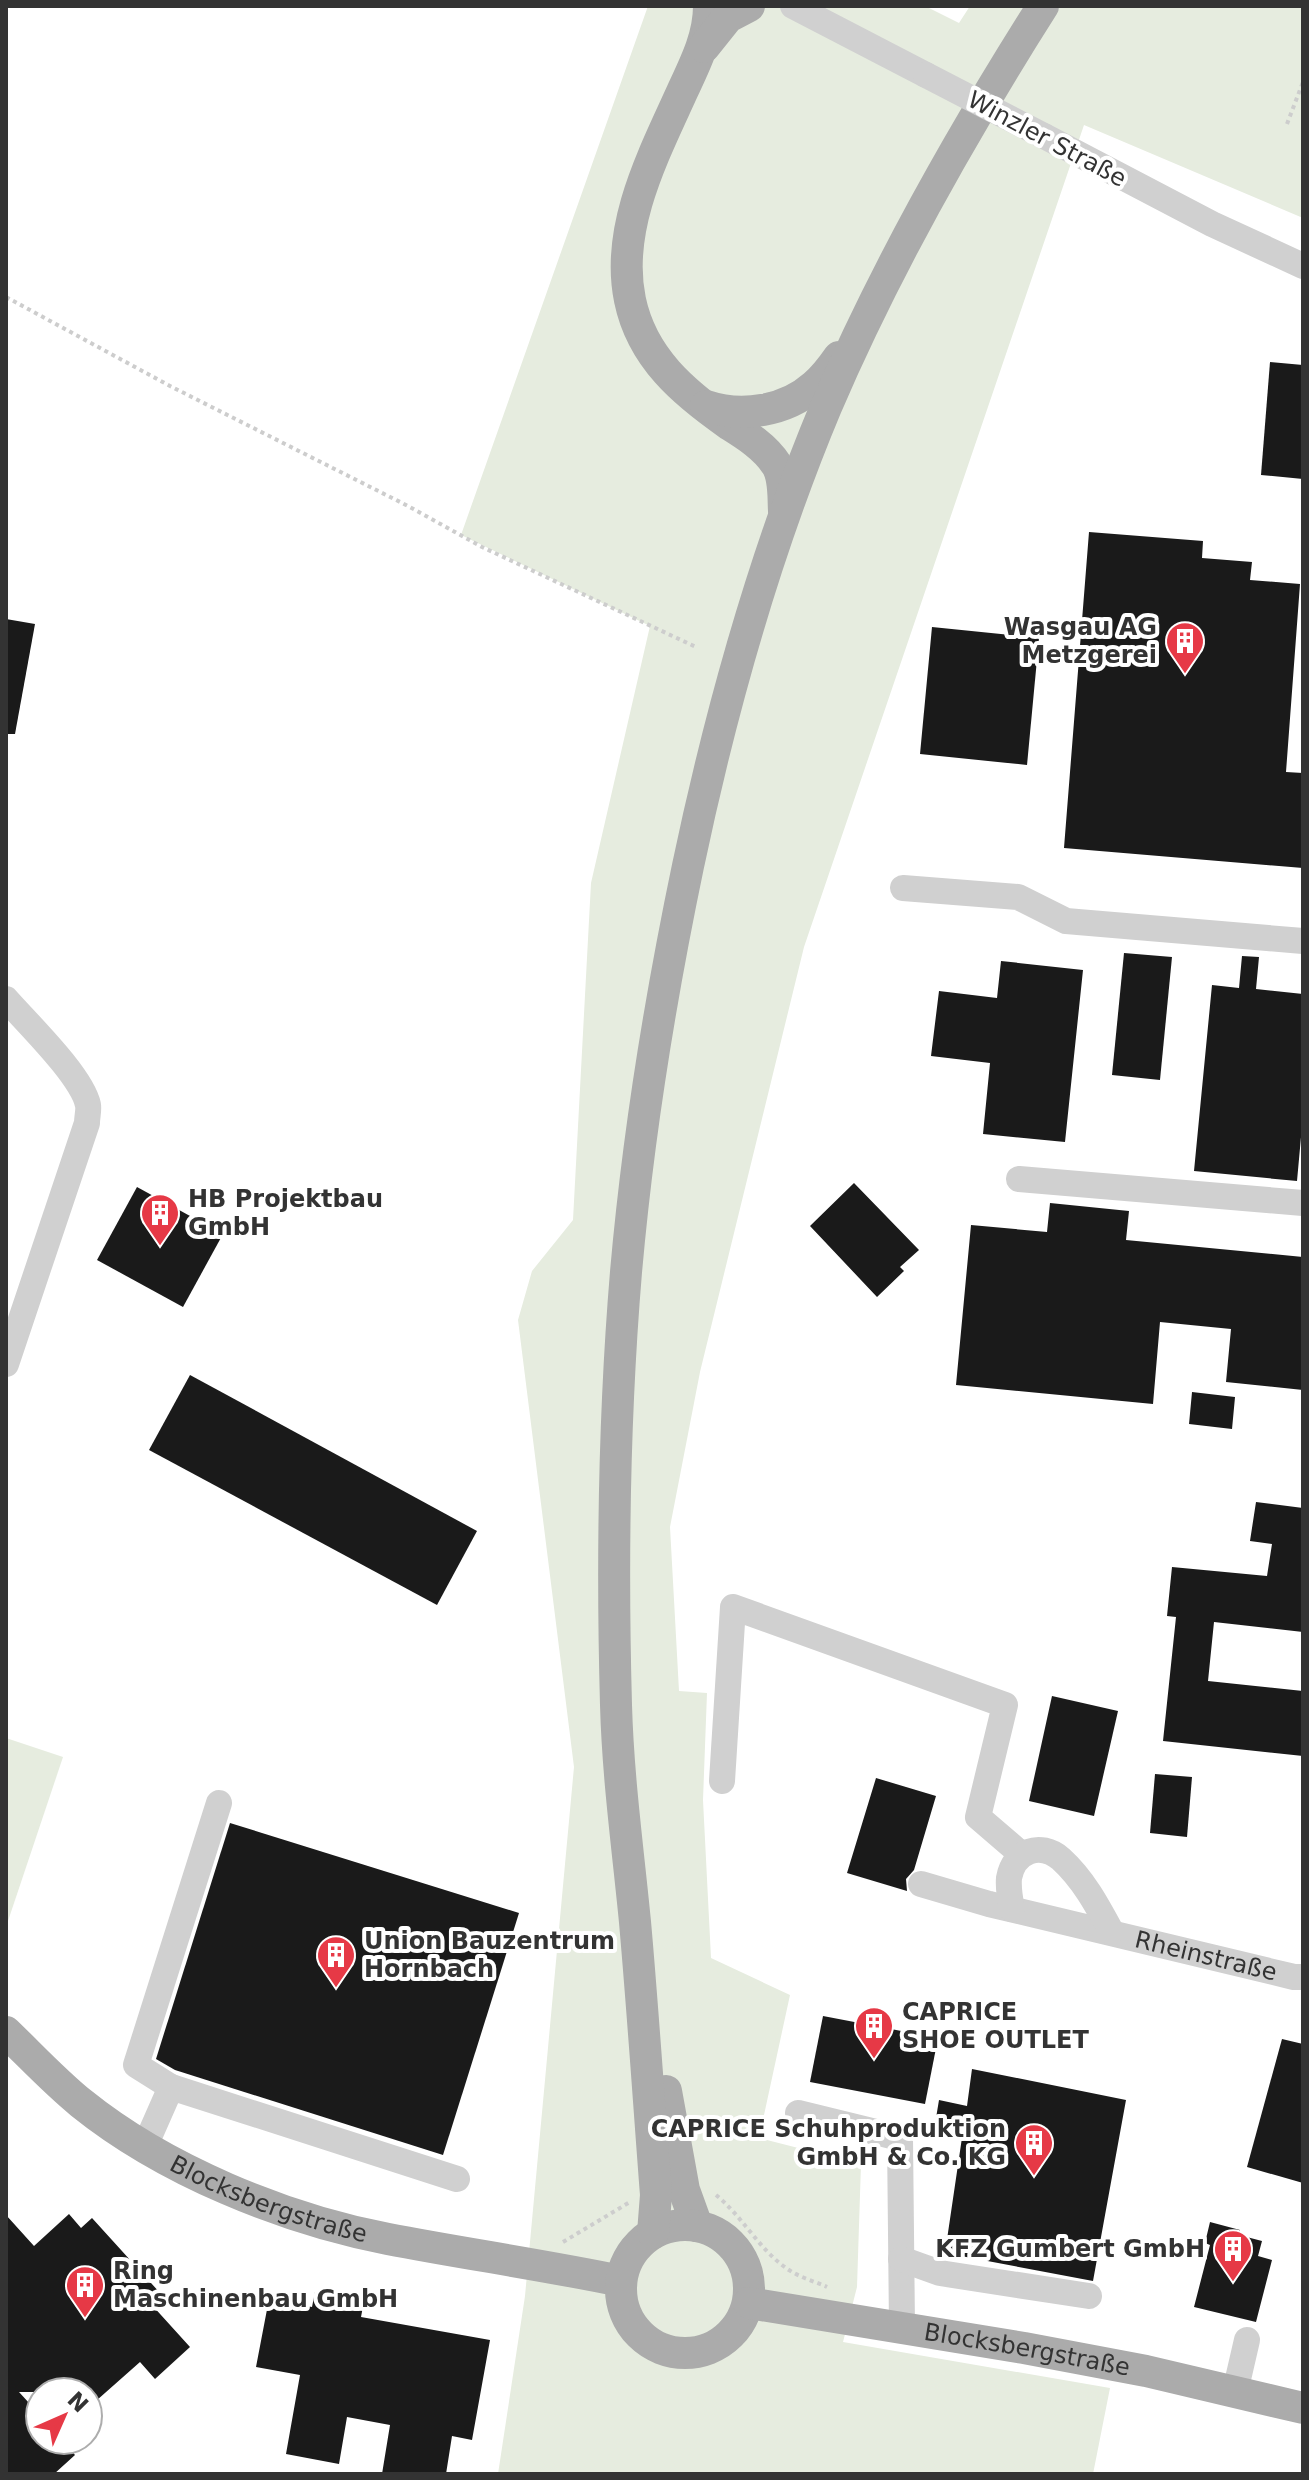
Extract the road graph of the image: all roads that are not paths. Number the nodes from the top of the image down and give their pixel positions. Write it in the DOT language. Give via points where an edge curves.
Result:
graph roads {
  1 [pos="709,6"];
  2 [pos="749,6"];
  3 [pos="793,6"];
  4 [pos="1043,6"];
  5 [pos="702,50"];
  6 [pos="1303,266"];
  7 [pos="874,305"];
  8 [pos="699,404"];
  9 [pos="784,518"];
  10 [pos="903,888"];
  11 [pos="1303,941"];
  12 [pos="6,999"];
  13 [pos="1019,1179"];
  14 [pos="1303,1203"];
  15 [pos="6,1364"];
  16 [pos="722,1781"];
  17 [pos="219,1803"];
  18 [pos="1021,1854"];
  19 [pos="921,1884"];
  20 [pos="1001,1907"];
  21 [pos="635,1927"];
  22 [pos="1111,1931"];
  23 [pos="1303,1977"];
  24 [pos="6,2032"];
  25 [pos="171,2087"];
  26 [pos="798,2113"];
  27 [pos="145,2146"];
  28 [pos="457,2179"];
  29 [pos="697,2226"];
  30 [pos="653,2233"];
  31 [pos="901,2259"];
  32 [pos="621,2281"];
  33 [pos="1089,2296"];
  34 [pos="749,2303"];
  35 [pos="902,2328"];
  36 [pos="1247,2340"];
  37 [pos="1235,2392"];
  38 [pos="1303,2408"];
  1 -- 5 [label="main road"];
  2 -- 5 [label="main road" via="728,17"];
  3 -- 6 [label="street, Winzler Straße, bridge"];
  4 -- 7 [label="main road" via="944,167"];
  5 -- 8 [label="main road" via="643,184 627,254 630,302 649,349"];
  7 -- 8 [label="main road" via="825,375 800,397 741,412"];
  7 -- 9 [label="main road" via="826,408"];
  8 -- 9 [label="main road" via="776,464"];
  9 -- 21 [label="main road" via="725,705 680,906 640,1144 626,1274 614,1617 616,1714"];
  10 -- 11 [label="street" via="1018,897 1066,921"];
  12 -- 15 [label="street" via="73,1076 89,1107"];
  13 -- 14 [label="street"];
  16 -- 18 [label="street" via="733,1607 1005,1705 978,1817"];
  17 -- 25 [label="street" via="136,2065"];
  18 -- 20 [label="street"];
  18 -- 22 [label="street, Rheinstraße" via="1038,1849 1058,1857 1091,1893"];
  19 -- 20 [label="street, Rheinstraße"];
  20 -- 22 [label="street, Rheinstraße"];
  21 -- 29 [label="main road" via="684,2190"];
  21 -- 30 [label="main road" via="656,2195"];
  22 -- 23 [label="street, Rheinstraße"];
  24 -- 27 [label="main road, Blocksbergstraße" via="82,2104"];
  25 -- 27 [label="street"];
  25 -- 28 [label="street"];
  26 -- 31 [label="street" via="900,2138"];
  27 -- 32 [label="main road, Blocksbergstraße" via="249,2199 291,2213 385,2239"];
  29 -- 30 [label="main road"];
  29 -- 34 [label="main road" via="728,2240 739,2253 747,2269"];
  30 -- 32 [label="main road" via="626,2262"];
  31 -- 33 [label="street" via="940,2273"];
  31 -- 35 [label="street"];
  32 -- 34 [label="main road" via="630,2324 664,2351 707,2351 741,2323"];
  34 -- 35 [label="main road, Blocksbergstraße"];
  35 -- 37 [label="main road, Blocksbergstraße"];
  36 -- 37 [label="street"];
  37 -- 38 [label="main road, Blocksbergstraße"];
}
